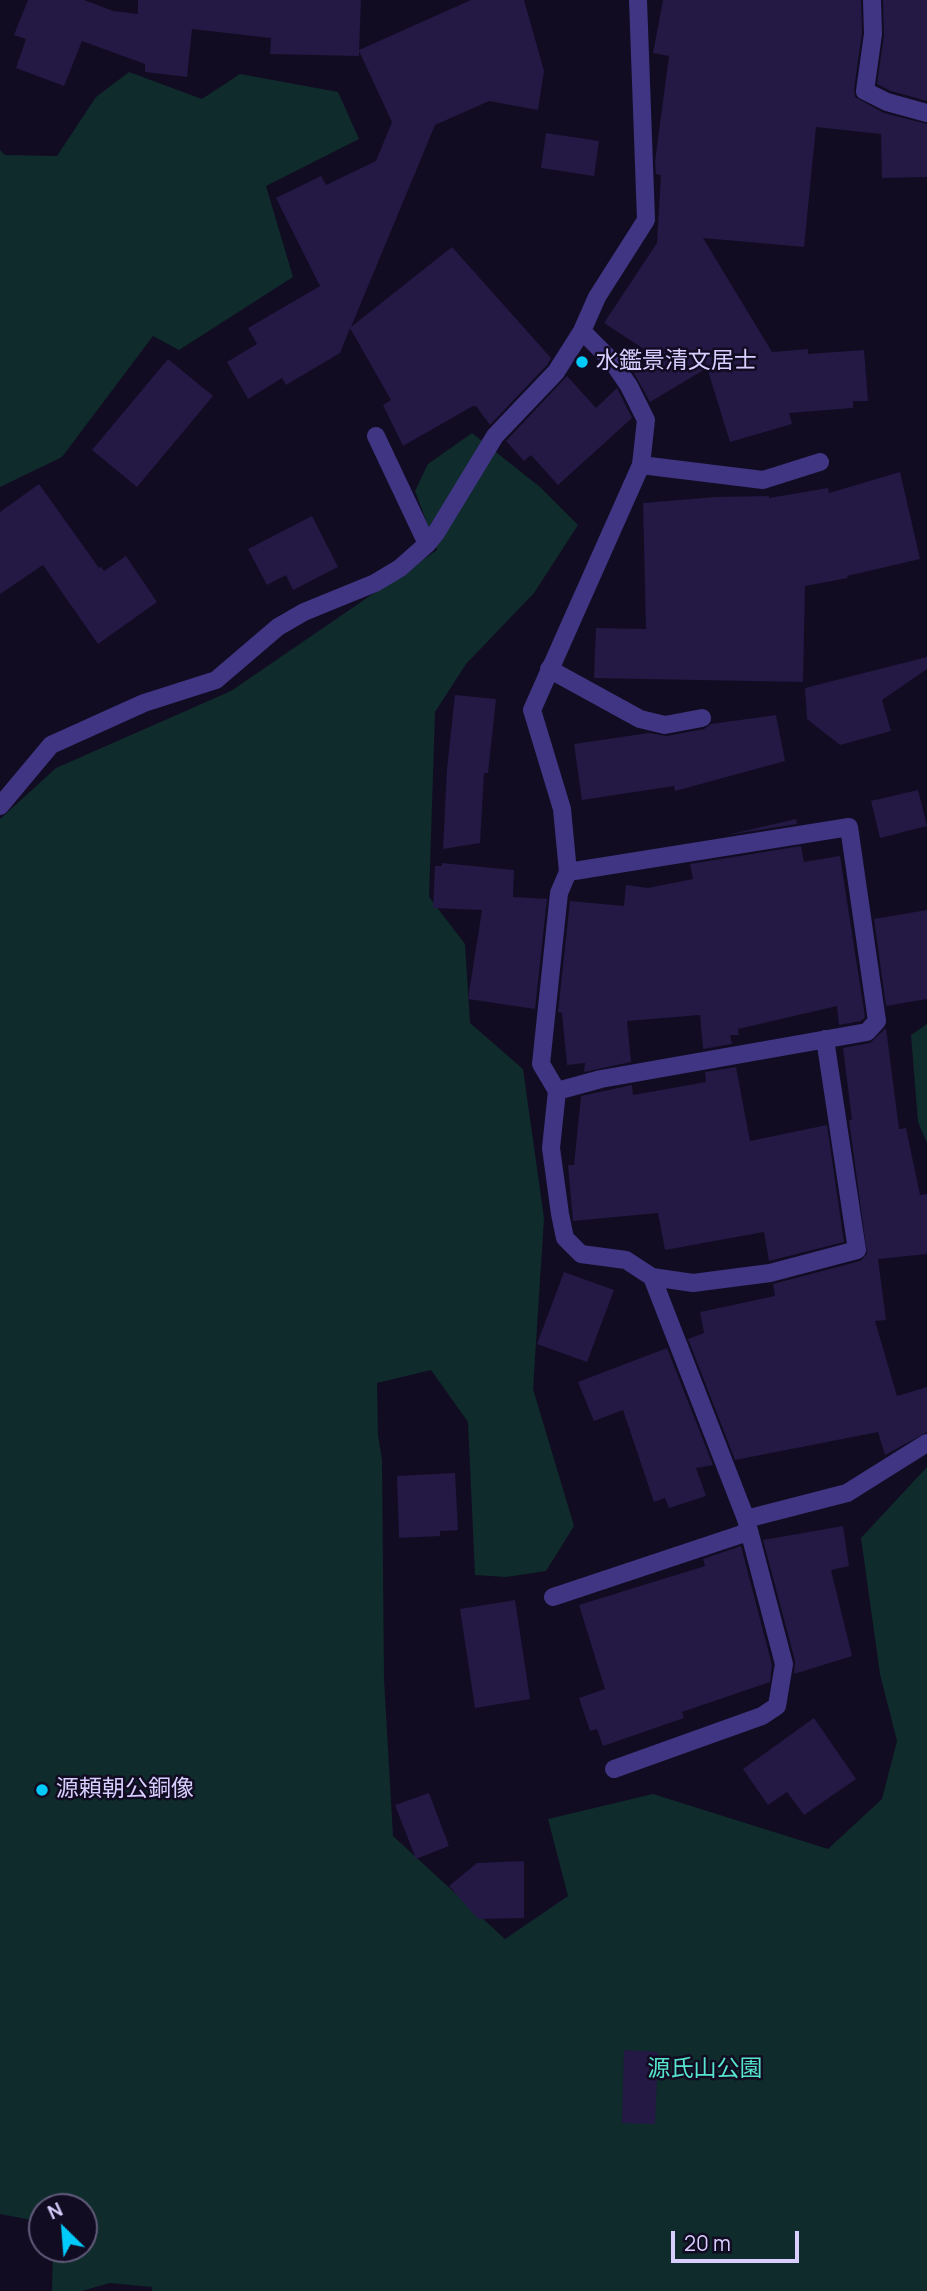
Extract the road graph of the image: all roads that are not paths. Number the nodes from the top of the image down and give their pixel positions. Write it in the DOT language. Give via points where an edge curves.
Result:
graph roads {
  1 [pos="638,0"];
  2 [pos="872,0"];
  3 [pos="927,113"];
  4 [pos="582,331"];
  5 [pos="376,436"];
  6 [pos="820,462"];
  7 [pos="641,466"];
  8 [pos="427,544"];
  9 [pos="549,669"];
  10 [pos="702,718"];
  11 [pos="0,806"];
  12 [pos="568,872"];
  13 [pos="825,1038"];
  14 [pos="557,1091"];
  15 [pos="652,1277"];
  16 [pos="927,1443"];
  17 [pos="747,1526"];
  18 [pos="553,1597"];
  19 [pos="614,1769"];
  1 -- 4 [label="street" via="646,220 597,297"];
  2 -- 3 [label="street" via="866,91"];
  4 -- 7 [label="street" via="612,360 646,420"];
  4 -- 8 [label="street" via="556,372 495,436"];
  5 -- 8 [label="street"];
  6 -- 7 [label="street" via="763,480"];
  7 -- 9 [label="street"];
  8 -- 11 [label="street" via="375,583 278,627 216,680 144,704 51,745"];
  9 -- 10 [label="street" via="640,719 665,724"];
  9 -- 12 [label="street" via="532,710 562,809"];
  12 -- 13 [label="street" via="849,827 877,1021 867,1032"];
  12 -- 14 [label="street" via="559,893 541,1064"];
  13 -- 14 [label="street"];
  13 -- 15 [label="street" via="858,1250 770,1273 693,1283"];
  14 -- 15 [label="street" via="551,1148 565,1238 581,1254 626,1260"];
  15 -- 17 [label="street"];
  16 -- 17 [label="street" via="847,1493"];
  17 -- 18 [label="street"];
  17 -- 19 [label="street" via="784,1664 777,1706 762,1716"];
}
